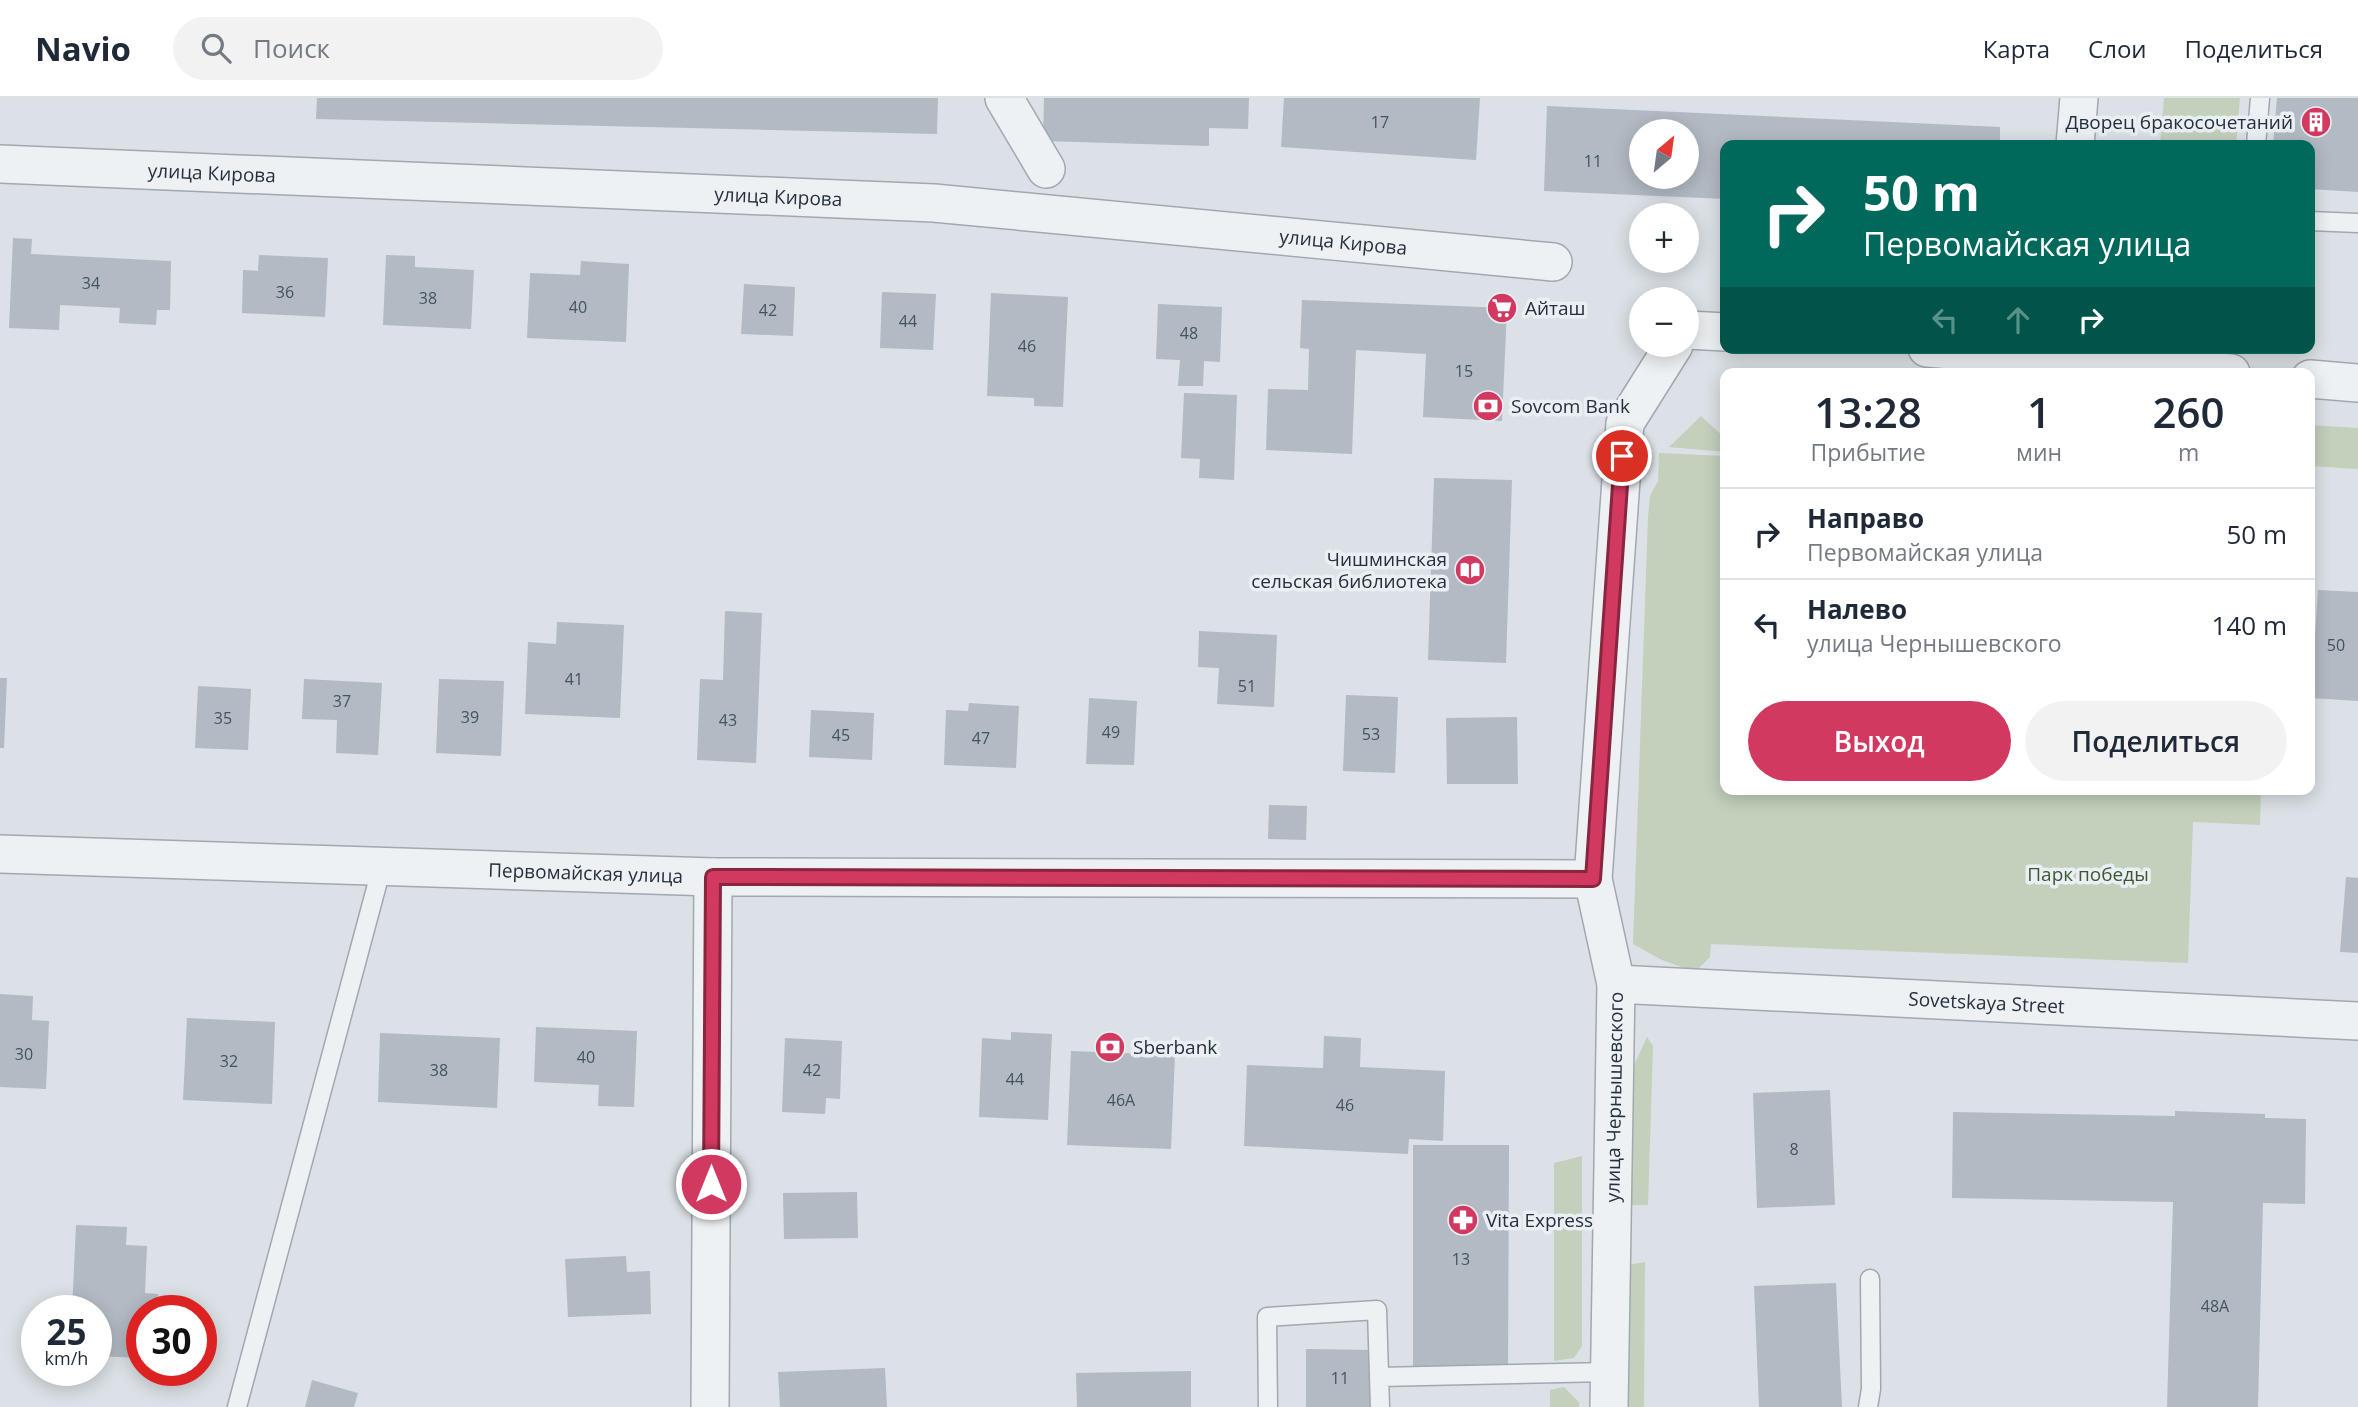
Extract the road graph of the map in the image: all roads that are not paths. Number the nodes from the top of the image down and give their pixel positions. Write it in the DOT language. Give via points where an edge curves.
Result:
graph roads {
  1 [pos="1004,98"];
  2 [pos="2079,98"];
  3 [pos="2260,98"];
  4 [pos="2075,140"];
  5 [pos="2256,140"];
  6 [pos="0,164"];
  7 [pos="1046,169"];
  8 [pos="2315,221"];
  9 [pos="2358,223"];
  10 [pos="1553,262"];
  11 [pos="1699,331"];
  12 [pos="1720,332"];
  13 [pos="2000,354"];
  14 [pos="1666,357"];
  15 [pos="2170,368"];
  16 [pos="2315,379"];
  17 [pos="2358,383"];
  18 [pos="0,854"];
  19 [pos="382,866"];
  20 [pos="713,877"];
  21 [pos="1593,879"];
  22 [pos="1616,984"];
  23 [pos="2358,1021"];
  24 [pos="1870,1279"];
  25 [pos="1379,1377"];
  26 [pos="1610,1390"];
  27 [pos="237,1407"];
  28 [pos="710,1407"];
  29 [pos="1268,1407"];
  30 [pos="1380,1407"];
  31 [pos="1868,1407"];
  1 -- 7 [label="street"];
  2 -- 4 [label="street"];
  3 -- 5 [label="lane"];
  6 -- 10 [label="street, улица Кирова" via="934,203"];
  8 -- 9 [label="lane"];
  11 -- 12 [label="street"];
  13 -- 15 [label="street"];
  14 -- 21 [label="street, улица Чернышевского" via="1625,423"];
  16 -- 17 [label="street"];
  18 -- 19 [label="street, Первомайская улица"];
  19 -- 20 [label="street, Первомайская улица"];
  19 -- 27 [label="lane"];
  20 -- 21 [label="street, Первомайская улица"];
  20 -- 28 [label="street"];
  21 -- 22 [label="street, улица Чернышевского"];
  22 -- 23 [label="street, Sovetskaya Street"];
  22 -- 26 [label="street, улица Чернышевского"];
  24 -- 31 [label="lane"];
  25 -- 26 [label="lane"];
  25 -- 29 [label="lane" via="1377,1310 1268,1318"];
  25 -- 30 [label="lane"];
}
